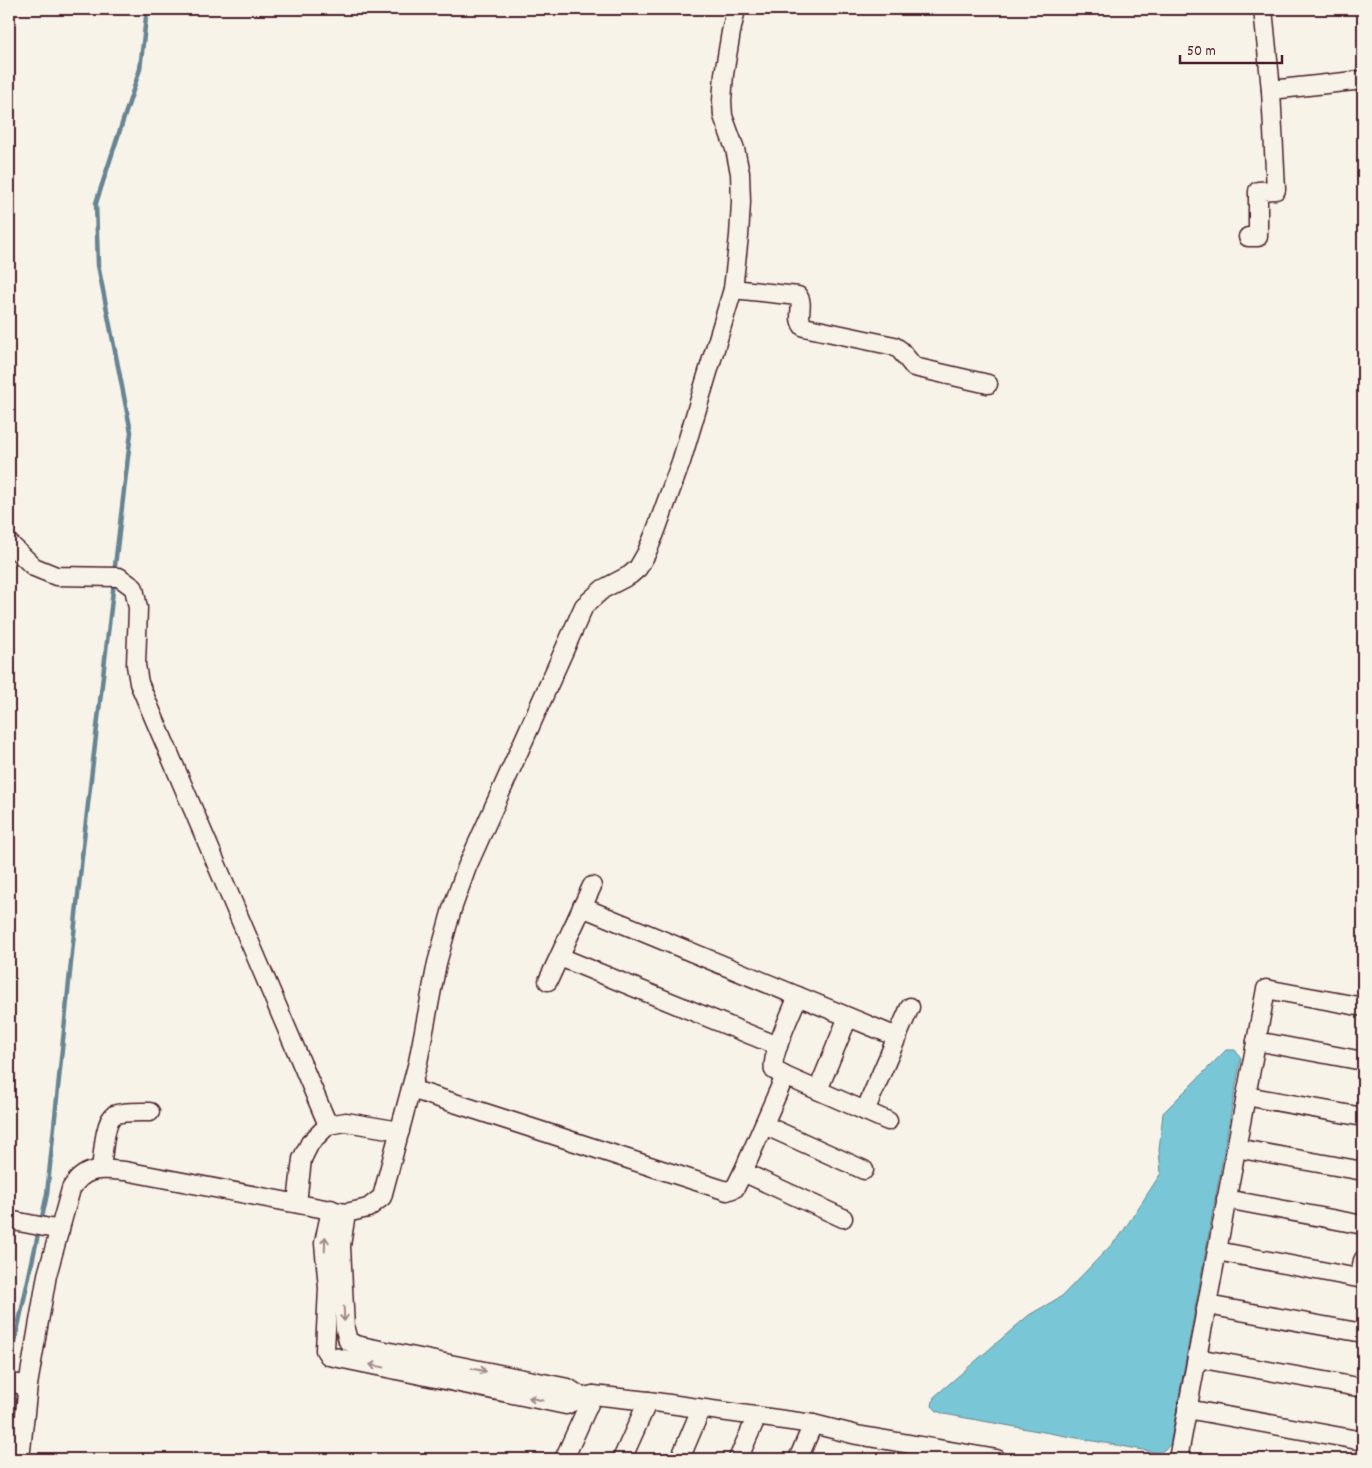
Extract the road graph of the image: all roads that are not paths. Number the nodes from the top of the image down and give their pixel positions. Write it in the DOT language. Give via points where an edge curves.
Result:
graph roads {
  1 [pos="736,9"];
  2 [pos="1262,9"];
  3 [pos="1363,80"];
  4 [pos="1271,90"];
  5 [pos="1248,238"];
  6 [pos="733,289"];
  7 [pos="988,384"];
  8 [pos="9,543"];
  9 [pos="592,886"];
  10 [pos="582,907"];
  11 [pos="560,957"];
  12 [pos="548,981"];
  13 [pos="798,996"];
  14 [pos="910,1007"];
  15 [pos="1363,1007"];
  16 [pos="848,1017"];
  17 [pos="897,1037"];
  18 [pos="1256,1041"];
  19 [pos="778,1046"];
  20 [pos="1363,1062"];
  21 [pos="785,1076"];
  22 [pos="411,1089"];
  23 [pos="818,1090"];
  24 [pos="1246,1096"];
  25 [pos="865,1111"];
  26 [pos="150,1112"];
  27 [pos="1363,1117"];
  28 [pos="888,1121"];
  29 [pos="328,1124"];
  30 [pos="764,1125"];
  31 [pos="400,1131"];
  32 [pos="1236,1148"];
  33 [pos="102,1169"];
  34 [pos="864,1170"];
  35 [pos="1363,1171"];
  36 [pos="743,1172"];
  37 [pos="1226,1199"];
  38 [pos="297,1203"];
  39 [pos="338,1211"];
  40 [pos="843,1218"];
  41 [pos="14,1221"];
  42 [pos="1363,1225"];
  43 [pos="53,1228"];
  44 [pos="1217,1251"];
  45 [pos="1363,1260"];
  46 [pos="1362,1279"];
  47 [pos="1207,1305"];
  48 [pos="1363,1333"];
  49 [pos="1197,1358"];
  50 [pos="18,1384"];
  51 [pos="1363,1388"];
  52 [pos="588,1396"];
  53 [pos="648,1401"];
  54 [pos="701,1409"];
  55 [pos="1187,1409"];
  56 [pos="757,1416"];
  57 [pos="813,1424"];
  58 [pos="857,1435"];
  59 [pos="1363,1441"];
  60 [pos="20,1459"];
  61 [pos="564,1459"];
  62 [pos="622,1459"];
  63 [pos="680,1459"];
  64 [pos="738,1459"];
  65 [pos="798,1459"];
  66 [pos="941,1459"];
  67 [pos="996,1459"];
  68 [pos="1178,1459"];
  1 -- 6 [label="street" via="722,101 723,116 740,173 739,236"];
  2 -- 4 [label="street"];
  3 -- 4 [label="street"];
  4 -- 5 [label="street" via="1276,190 1258,191 1258,237"];
  6 -- 7 [label="street" via="798,296 801,300 800,321 804,327 894,346 914,367"];
  6 -- 22 [label="street" via="681,462 646,554 630,575 603,590 584,606 467,867 437,963"];
  8 -- 29 [label="street" via="34,567 56,576 119,577 134,588 138,608 136,665 139,683"];
  9 -- 10 [label="street"];
  10 -- 11 [label="street"];
  10 -- 13 [label="street"];
  11 -- 12 [label="street"];
  11 -- 19 [label="street"];
  13 -- 16 [label="street"];
  13 -- 19 [label="street"];
  14 -- 17 [label="street"];
  15 -- 18 [label="street" via="1266,989"];
  16 -- 17 [label="street"];
  16 -- 23 [label="street"];
  17 -- 25 [label="street"];
  18 -- 20 [label="street"];
  18 -- 24 [label="street"];
  19 -- 21 [label="street" via="773,1066"];
  21 -- 23 [label="street"];
  21 -- 30 [label="street"];
  22 -- 31 [label="street"];
  22 -- 36 [label="street" via="726,1191 735,1188"];
  23 -- 25 [label="street"];
  24 -- 27 [label="street"];
  24 -- 32 [label="street"];
  25 -- 28 [label="street"];
  26 -- 33 [label="street" via="113,1116 108,1125"];
  29 -- 31 [label="street" via="346,1122"];
  29 -- 38 [label="street" via="310,1143 302,1159"];
  30 -- 34 [label="street"];
  30 -- 36 [label="street"];
  31 -- 39 [label="street" via="382,1197 368,1208"];
  32 -- 35 [label="street"];
  32 -- 37 [label="street"];
  33 -- 38 [label="street" via="125,1170"];
  33 -- 43 [label="street" via="82,1175 75,1182"];
  36 -- 40 [label="street"];
  37 -- 42 [label="street"];
  37 -- 44 [label="street"];
  38 -- 39 [label="street"];
  39 -- 52 [label="street, one-way" via="348,1341 568,1388"];
  52 -- 39 [label="street, one-way" via="566,1405 330,1356 325,1350 328,1288 324,1243"];
  41 -- 43 [label="street"];
  43 -- 50 [label="street" via="47,1275"];
  44 -- 46 [label="street"];
  44 -- 47 [label="street"];
  45 -- 46 [label="street"];
  47 -- 48 [label="street"];
  47 -- 49 [label="street"];
  49 -- 51 [label="street"];
  49 -- 55 [label="street"];
  50 -- 60 [label="street"];
  52 -- 53 [label="street"];
  52 -- 61 [label="street"];
  53 -- 54 [label="street"];
  53 -- 62 [label="street"];
  54 -- 56 [label="street"];
  54 -- 63 [label="street"];
  55 -- 59 [label="street"];
  55 -- 68 [label="street"];
  56 -- 57 [label="street"];
  56 -- 64 [label="street"];
  57 -- 58 [label="street"];
  57 -- 65 [label="street"];
  58 -- 66 [label="street"];
  58 -- 67 [label="street"];
}
